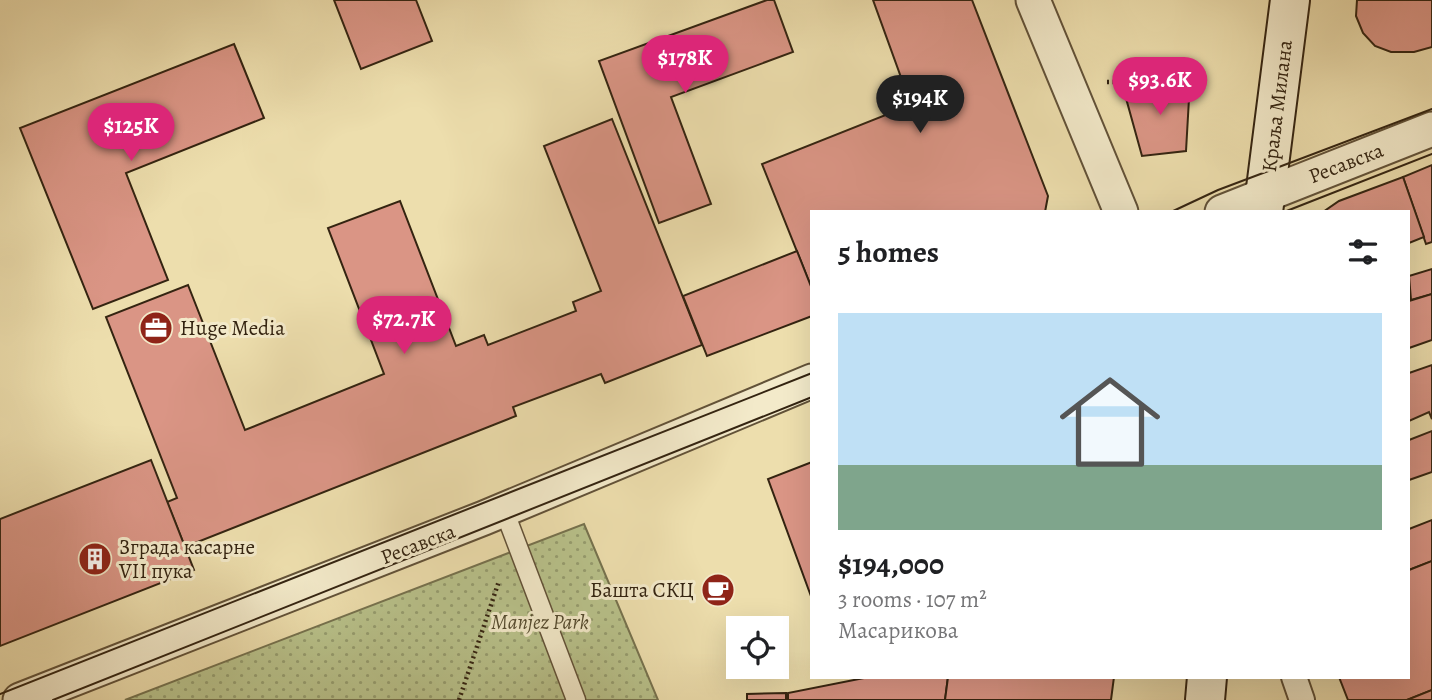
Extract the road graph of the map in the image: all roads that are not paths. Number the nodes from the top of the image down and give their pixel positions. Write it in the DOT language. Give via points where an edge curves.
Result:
graph roads {
  1 [pos="1033,0"];
  2 [pos="1290,0"];
  3 [pos="1432,129"];
  4 [pos="1265,203"];
  5 [pos="1120,210"];
  6 [pos="1232,210"];
  7 [pos="810,382"];
  8 [pos="504,510"];
  9 [pos="1207,679"];
  10 [pos="1295,679"];
  11 [pos="20,700"];
  12 [pos="576,700"];
  13 [pos="1205,700"];
  14 [pos="1302,700"];
  1 -- 5 [label="street"];
  2 -- 4 [label="main road, Краља Милана"];
  3 -- 4 [label="street, Ресавска"];
  4 -- 6 [label="street, Ресавска"];
  7 -- 8 [label="street, Ресавска"];
  8 -- 11 [label="street, Ресавска"];
  8 -- 12 [label="lane"];
  9 -- 13 [label="main road"];
  10 -- 14 [label="street"];
}
